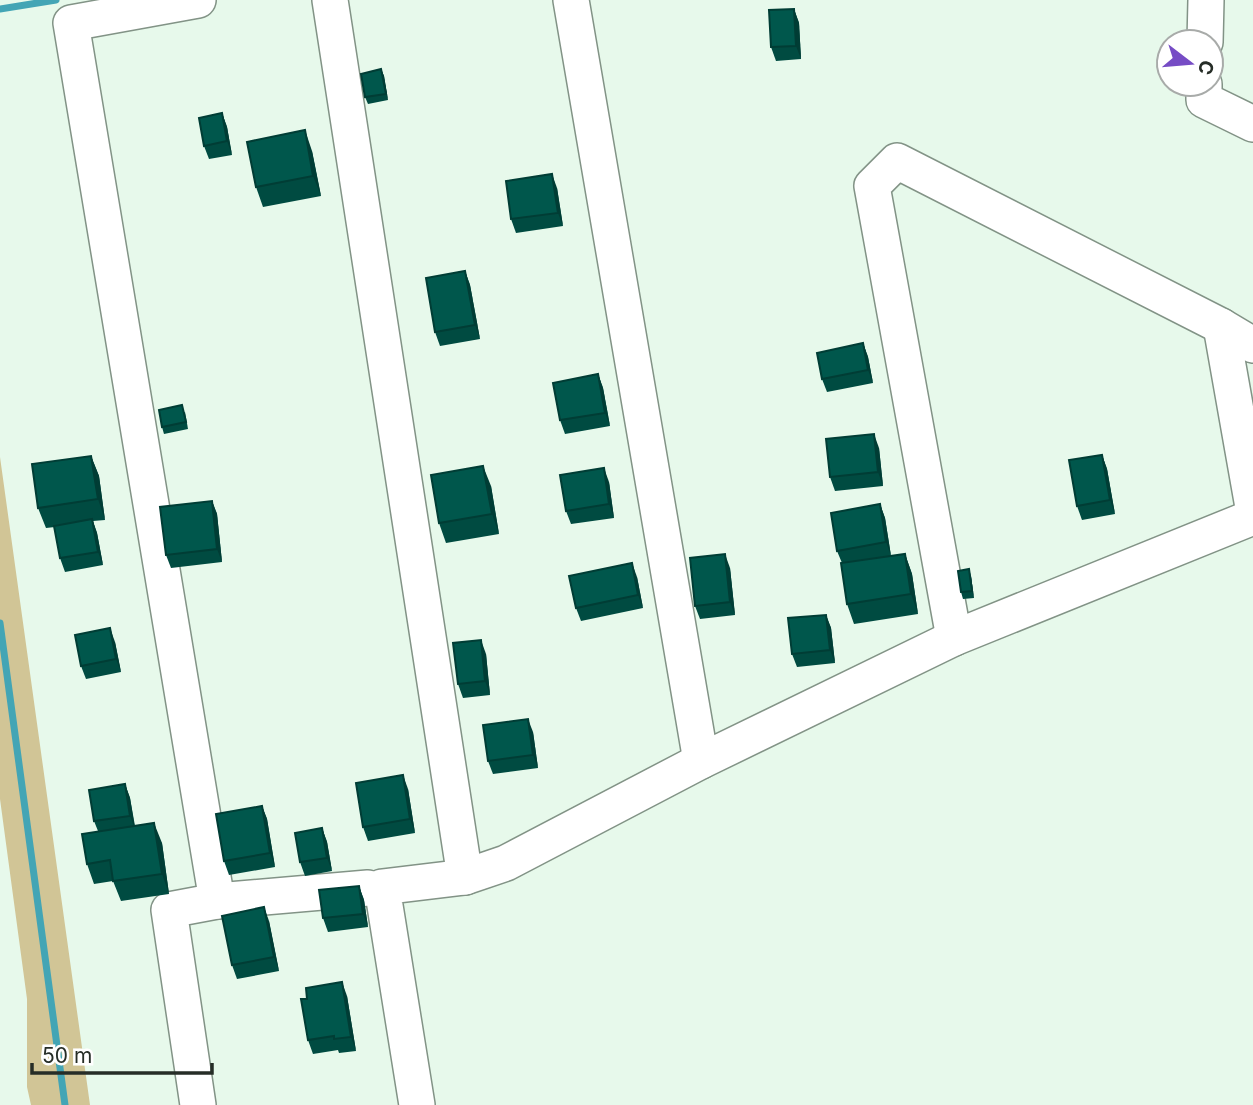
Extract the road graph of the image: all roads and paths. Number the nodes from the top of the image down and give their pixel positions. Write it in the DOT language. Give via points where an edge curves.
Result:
graph roads {
  1 [pos="198,0"];
  2 [pos="330,0"];
  3 [pos="571,0"];
  4 [pos="1206,0"];
  5 [pos="1205,28"];
  6 [pos="1204,98"];
  7 [pos="1253,124"];
  8 [pos="1221,326"];
  9 [pos="1253,345"];
  10 [pos="1253,507"];
  11 [pos="1253,517"];
  12 [pos="954,638"];
  13 [pos="701,761"];
  14 [pos="465,877"];
  15 [pos="382,887"];
  16 [pos="217,901"];
  17 [pos="198,1105"];
  18 [pos="417,1105"];
  1 -- 16 [label="lane" via="71,23"];
  2 -- 14 [label="lane"];
  3 -- 13 [label="lane"];
  4 -- 5 [label="lane"];
  6 -- 7 [label="lane"];
  8 -- 9 [label="lane"];
  8 -- 10 [label="lane"];
  8 -- 12 [label="lane" via="897,162 872,186"];
  11 -- 12 [label="lane"];
  12 -- 13 [label="lane"];
  13 -- 14 [label="lane" via="506,863"];
  14 -- 15 [label="lane"];
  15 -- 16 [label="lane"];
  15 -- 18 [label="lane"];
  16 -- 17 [label="lane" via="169,910"];
}
